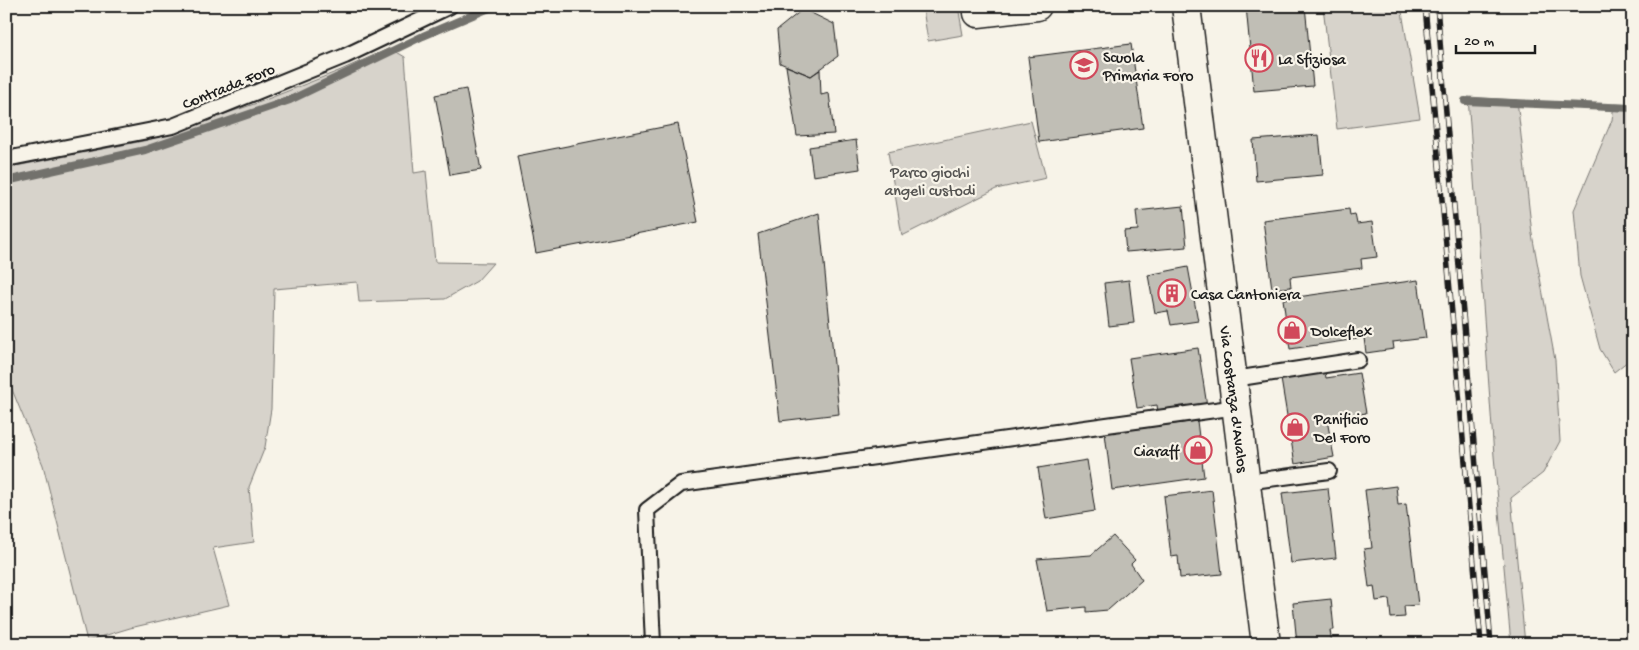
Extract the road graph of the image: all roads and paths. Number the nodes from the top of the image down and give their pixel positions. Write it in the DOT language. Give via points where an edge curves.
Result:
graph roads {
  1 [pos="450,6"];
  2 [pos="1037,6"];
  3 [pos="1186,6"];
  4 [pos="978,13"];
  5 [pos="6,159"];
  6 [pos="1358,360"];
  7 [pos="1234,379"];
  8 [pos="1237,408"];
  9 [pos="1329,471"];
  10 [pos="1246,482"];
  11 [pos="653,644"];
  12 [pos="1266,644"];
  1 -- 5 [label="lane, Contrada Foro" via="345,56 173,126"];
  2 -- 4 [label="main road"];
  3 -- 7 [label="main road, Via Costanza d'Avalos"];
  6 -- 7 [label="lane"];
  7 -- 8 [label="main road, Via Costanza d'Avalos"];
  8 -- 10 [label="main road, Via Costanza d'Avalos"];
  8 -- 11 [label="lane" via="681,484 647,510"];
  9 -- 10 [label="lane"];
  10 -- 12 [label="main road, Via Costanza d'Avalos"];
}
